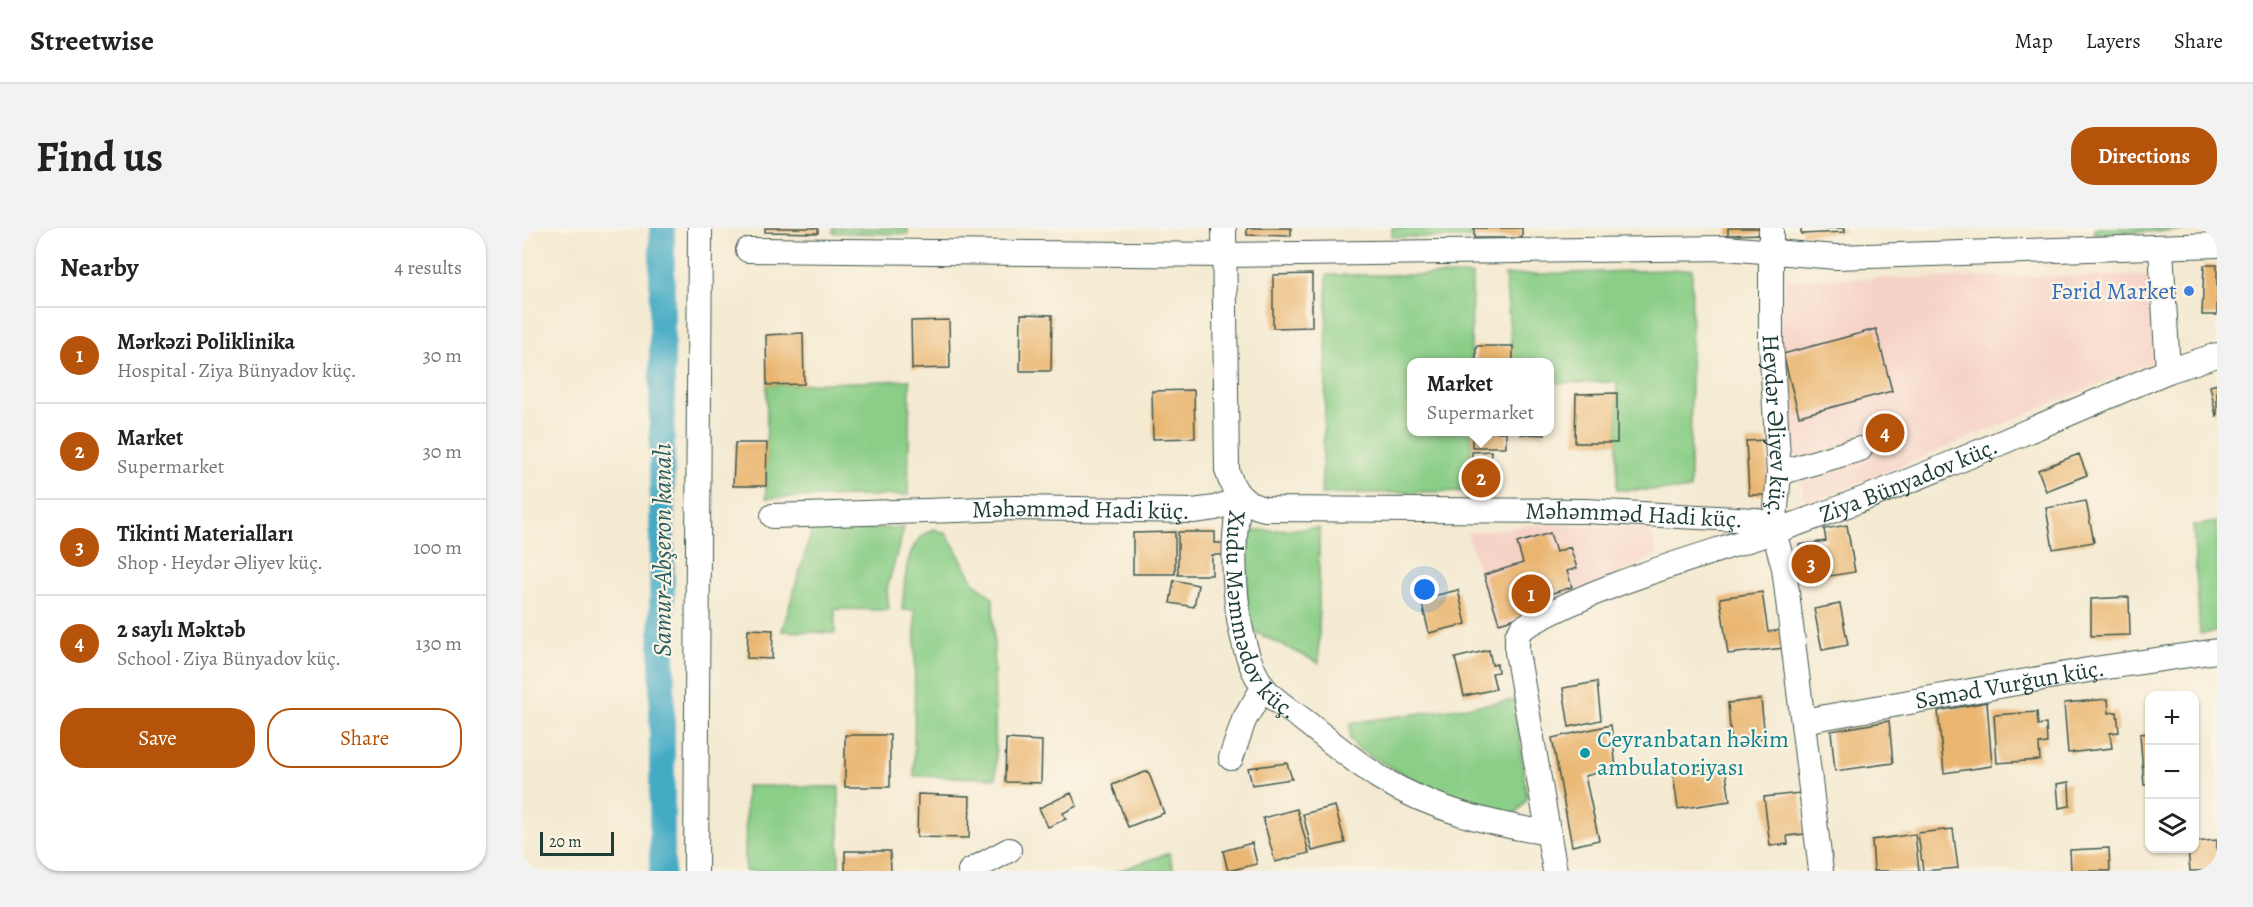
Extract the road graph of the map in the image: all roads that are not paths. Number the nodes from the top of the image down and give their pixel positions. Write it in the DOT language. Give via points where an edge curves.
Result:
graph roads {
  1 [pos="700,228"];
  2 [pos="1224,228"];
  3 [pos="1771,228"];
  4 [pos="2217,245"];
  5 [pos="2161,249"];
  6 [pos="748,250"];
  7 [pos="1771,252"];
  8 [pos="1224,255"];
  9 [pos="2217,355"];
  10 [pos="2168,371"];
  11 [pos="1860,449"];
  12 [pos="1779,473"];
  13 [pos="1240,499"];
  14 [pos="773,516"];
  15 [pos="1774,532"];
  16 [pos="2217,651"];
  17 [pos="1263,688"];
  18 [pos="1803,721"];
  19 [pos="1231,758"];
  20 [pos="1549,833"];
  21 [pos="1009,850"];
  22 [pos="696,871"];
  23 [pos="970,871"];
  24 [pos="1555,871"];
  25 [pos="1821,871"];
  1 -- 22 [label="street"];
  2 -- 8 [label="street, Xudu Məmmədov küç."];
  3 -- 7 [label="street, Heydər Əliyev küç."];
  4 -- 5 [label="street"];
  5 -- 7 [label="street" via="1836,257"];
  5 -- 10 [label="street"];
  6 -- 8 [label="street"];
  7 -- 8 [label="street" via="1725,248"];
  7 -- 12 [label="street, Heydər Əliyev küç." via="1771,342"];
  8 -- 13 [label="street, Xudu Məmmədov küç." via="1227,470 1231,487"];
  9 -- 10 [label="street, Ziya Bünyadov küç."];
  10 -- 15 [label="street, Ziya Bünyadov küç." via="1880,494"];
  11 -- 12 [label="street"];
  12 -- 15 [label="street, Heydər Əliyev küç."];
  13 -- 14 [label="street, Məhəmməd Hadi küç." via="1193,511 1016,508"];
  13 -- 15 [label="street, Məhəmməd Hadi küç." via="1264,509 1672,514 1755,520"];
  13 -- 17 [label="street, Xudu Məmmədov küç." via="1234,524 1241,635"];
  15 -- 18 [label="street, Heydər Əliyev küç." via="1784,568"];
  15 -- 20 [label="street, Ziya Bünyadov küç." via="1692,556 1610,587 1522,628 1517,636 1517,652"];
  16 -- 18 [label="street, Səməd Vurğun küç."];
  17 -- 19 [label="street" via="1244,720"];
  17 -- 20 [label="street, Xudu Məmmədov küç." via="1380,778 1462,815 1495,825"];
  18 -- 25 [label="street, Heydər Əliyev küç."];
  20 -- 24 [label="street"];
  21 -- 23 [label="street"];
}
